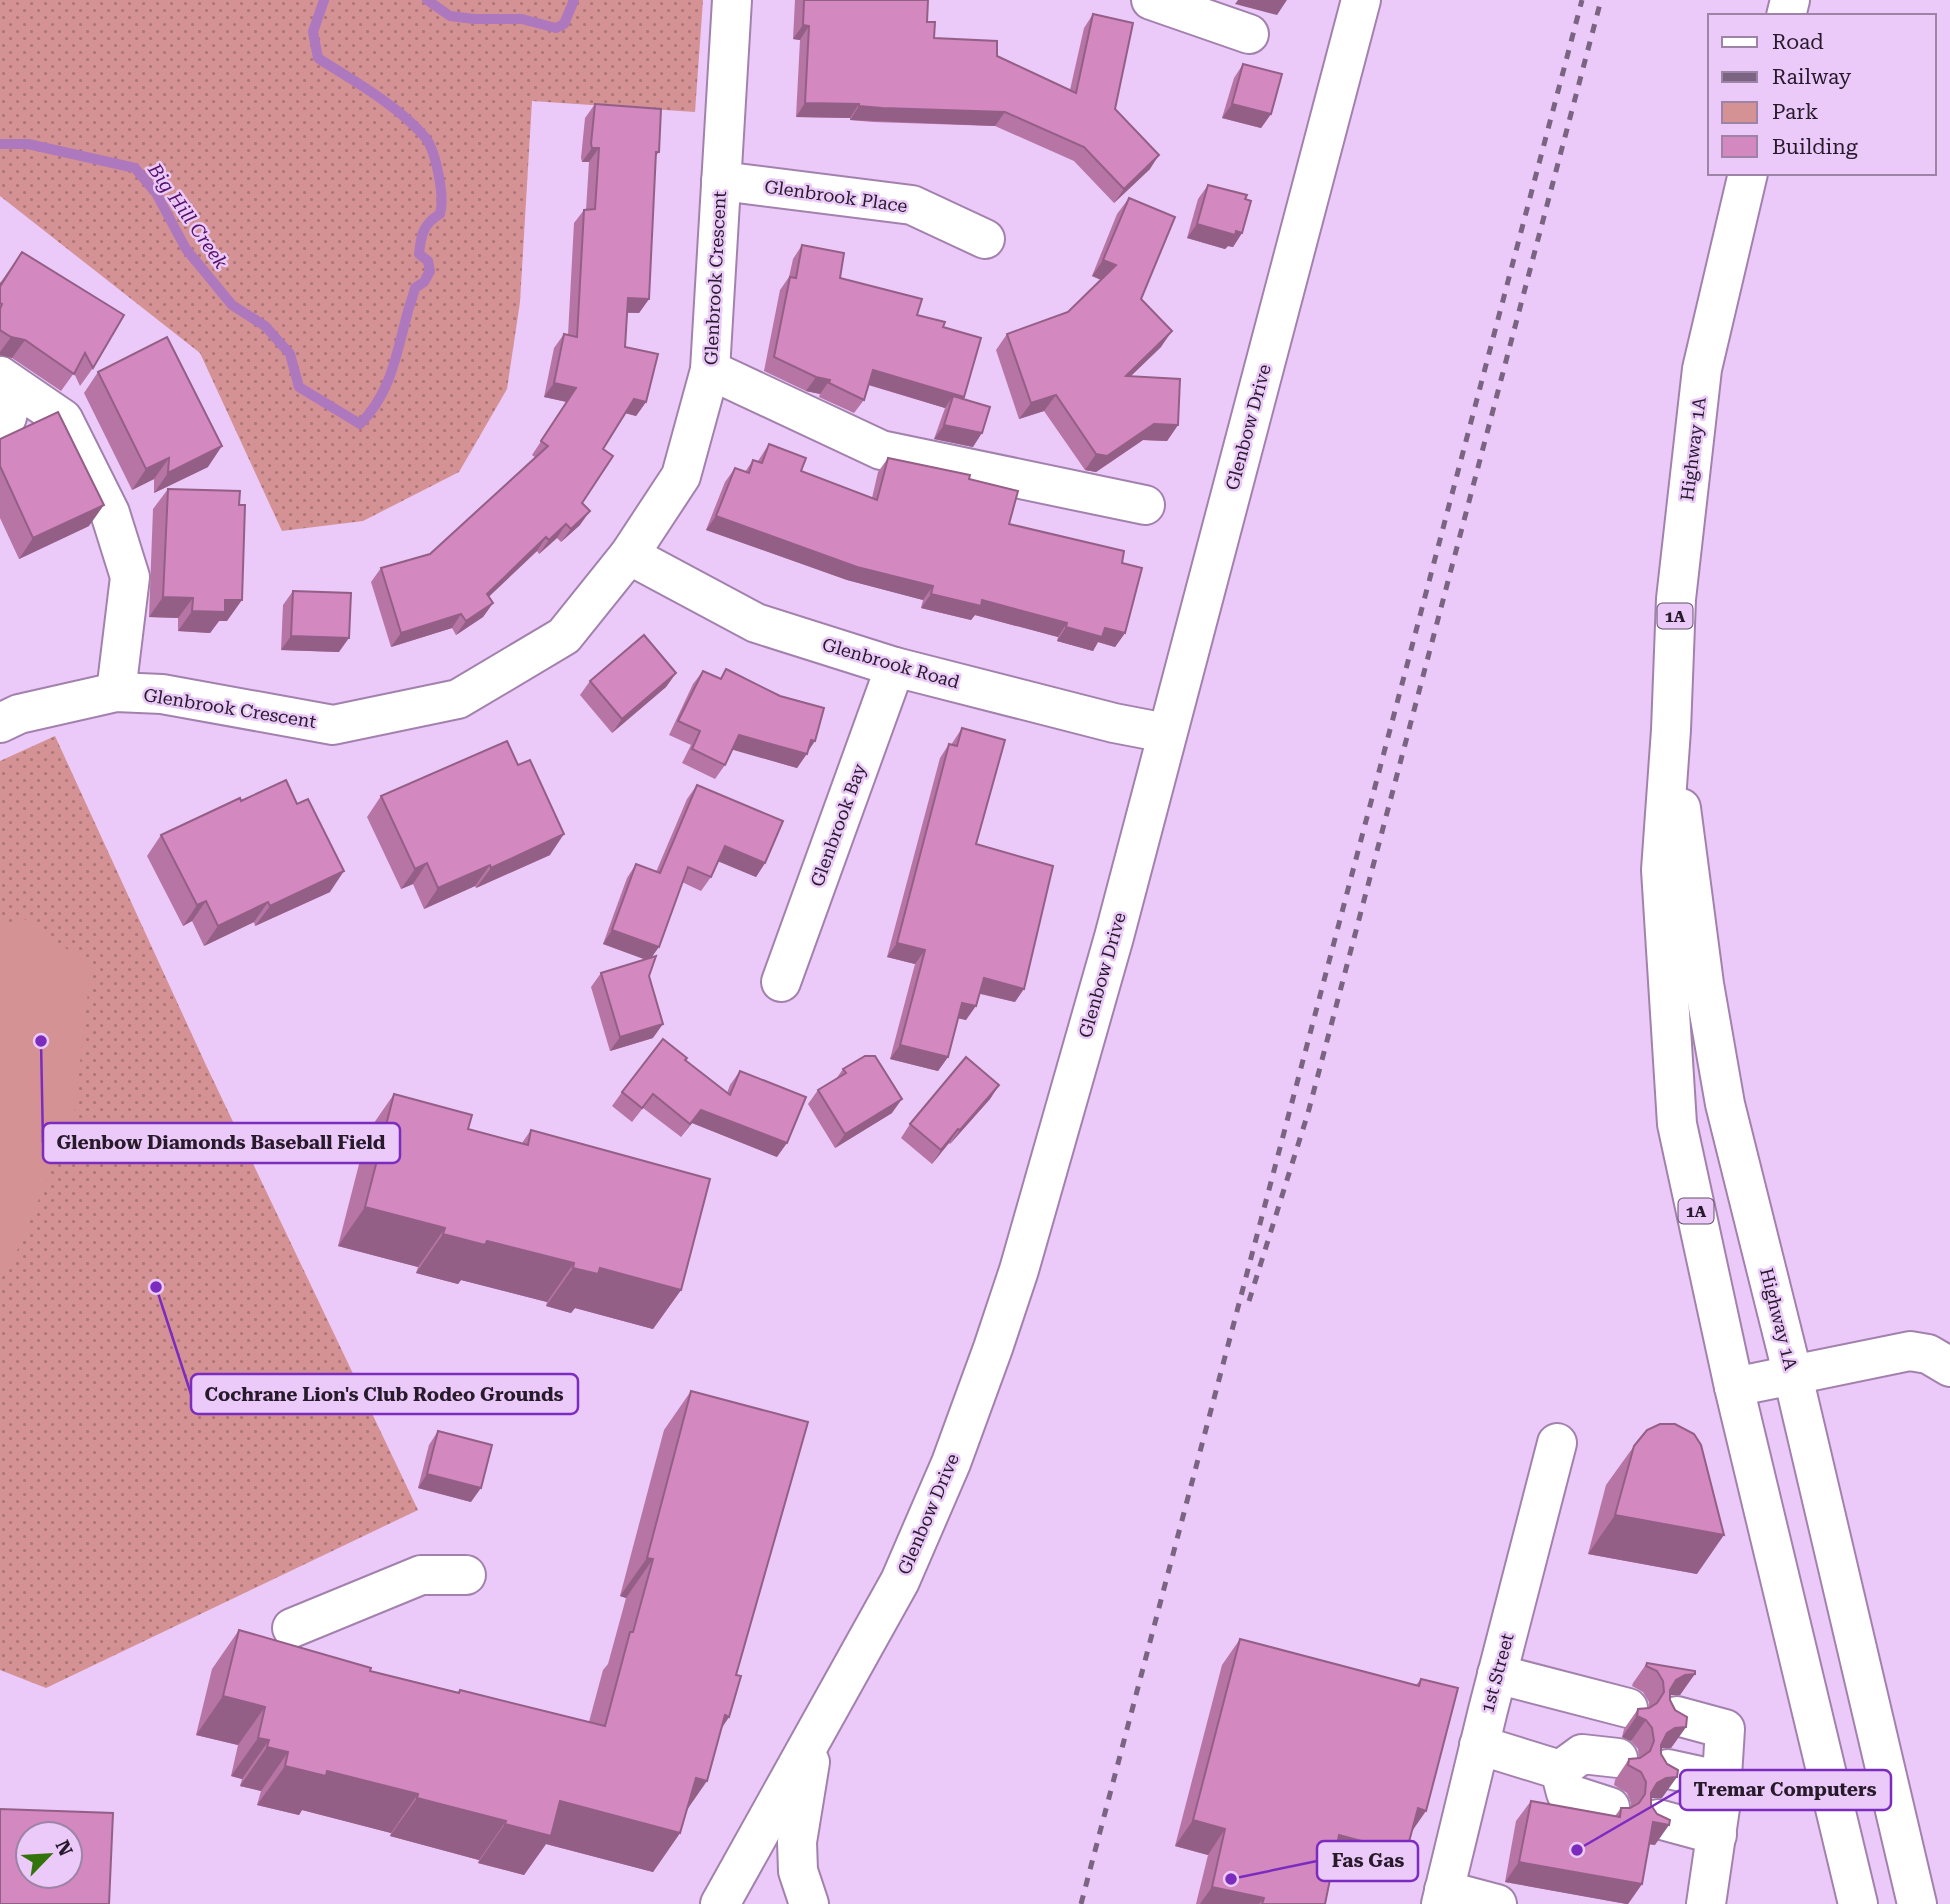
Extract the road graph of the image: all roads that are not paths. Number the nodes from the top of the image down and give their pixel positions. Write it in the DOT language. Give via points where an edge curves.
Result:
graph roads {
  1 [pos="732,0"];
  2 [pos="1151,0"];
  3 [pos="1361,0"];
  4 [pos="1249,34"];
  5 [pos="1748,175"];
  6 [pos="721,181"];
  7 [pos="985,239"];
  8 [pos="710,370"];
  9 [pos="0,376"];
  10 [pos="0,430"];
  11 [pos="1145,505"];
  12 [pos="629,555"];
  13 [pos="895,667"];
  14 [pos="116,692"];
  15 [pos="0,723"];
  16 [pos="1671,730"];
  17 [pos="1166,733"];
  18 [pos="781,982"];
  19 [pos="1950,1367"];
  20 [pos="1793,1376"];
  21 [pos="1734,1387"];
  22 [pos="1557,1443"];
  23 [pos="466,1575"];
  24 [pos="292,1628"];
  25 [pos="1497,1674"];
  26 [pos="1628,1708"];
  27 [pos="1676,1716"];
  28 [pos="814,1735"];
  29 [pos="1479,1745"];
  30 [pos="1560,1770"];
  31 [pos="1720,1808"];
  32 [pos="1854,1896"];
  33 [pos="1443,1897"];
  34 [pos="720,1904"];
  35 [pos="809,1904"];
  36 [pos="1497,1904"];
  37 [pos="1706,1904"];
  38 [pos="1917,1904"];
  1 -- 6 [label="street, Glenbrook Crescent"];
  2 -- 4 [label="street"];
  3 -- 17 [label="street, Glenbow Drive"];
  5 -- 16 [label="street, Highway 1A / 1A" via="1702,369 1676,599"];
  6 -- 7 [label="street, Glenbrook Place" via="912,205"];
  6 -- 8 [label="street, Glenbrook Crescent"];
  8 -- 11 [label="street" via="881,450"];
  8 -- 12 [label="street, Glenbrook Crescent" via="681,476"];
  9 -- 10 [label="street" via="10,401"];
  9 -- 14 [label="street" via="63,419 110,513 130,577"];
  12 -- 13 [label="street, Glenbrook Road" via="757,623"];
  12 -- 14 [label="street, Glenbrook Crescent" via="564,636 458,699 333,725 162,694"];
  13 -- 17 [label="street, Glenbrook Road"];
  13 -- 18 [label="street, Glenbrook Bay"];
  14 -- 15 [label="street, Glenbrook Crescent" via="19,713"];
  16 -- 20 [label="street, Highway 1A / 1A" via="1704,984 1725,1104"];
  16 -- 21 [label="street, Highway 1A / 1A" via="1661,870 1677,1124"];
  17 -- 28 [label="street, Glenbow Drive" via="1114,937 993,1348 951,1464 900,1581"];
  19 -- 20 [label="street" via="1928,1354 1910,1351"];
  20 -- 21 [label="street"];
  20 -- 38 [label="street, Highway 1A / 1A"];
  21 -- 32 [label="street, Highway 1A / 1A"];
  22 -- 25 [label="street, 1st Street"];
  23 -- 24 [label="street" via="421,1574"];
  25 -- 26 [label="street"];
  25 -- 29 [label="street, 1st Street"];
  27 -- 31 [label="street" via="1725,1729"];
  28 -- 34 [label="street, Glenbow Drive"];
  28 -- 35 [label="street" via="797,1842 798,1871"];
  29 -- 30 [label="street"];
  29 -- 33 [label="street, 1st Street"];
  30 -- 30 [label="street" via="1582,1754 1614,1783 1566,1793"];
  31 -- 31 [label="street" via="1663,1795"];
  31 -- 37 [label="street"];
  33 -- 36 [label="street"];
}
